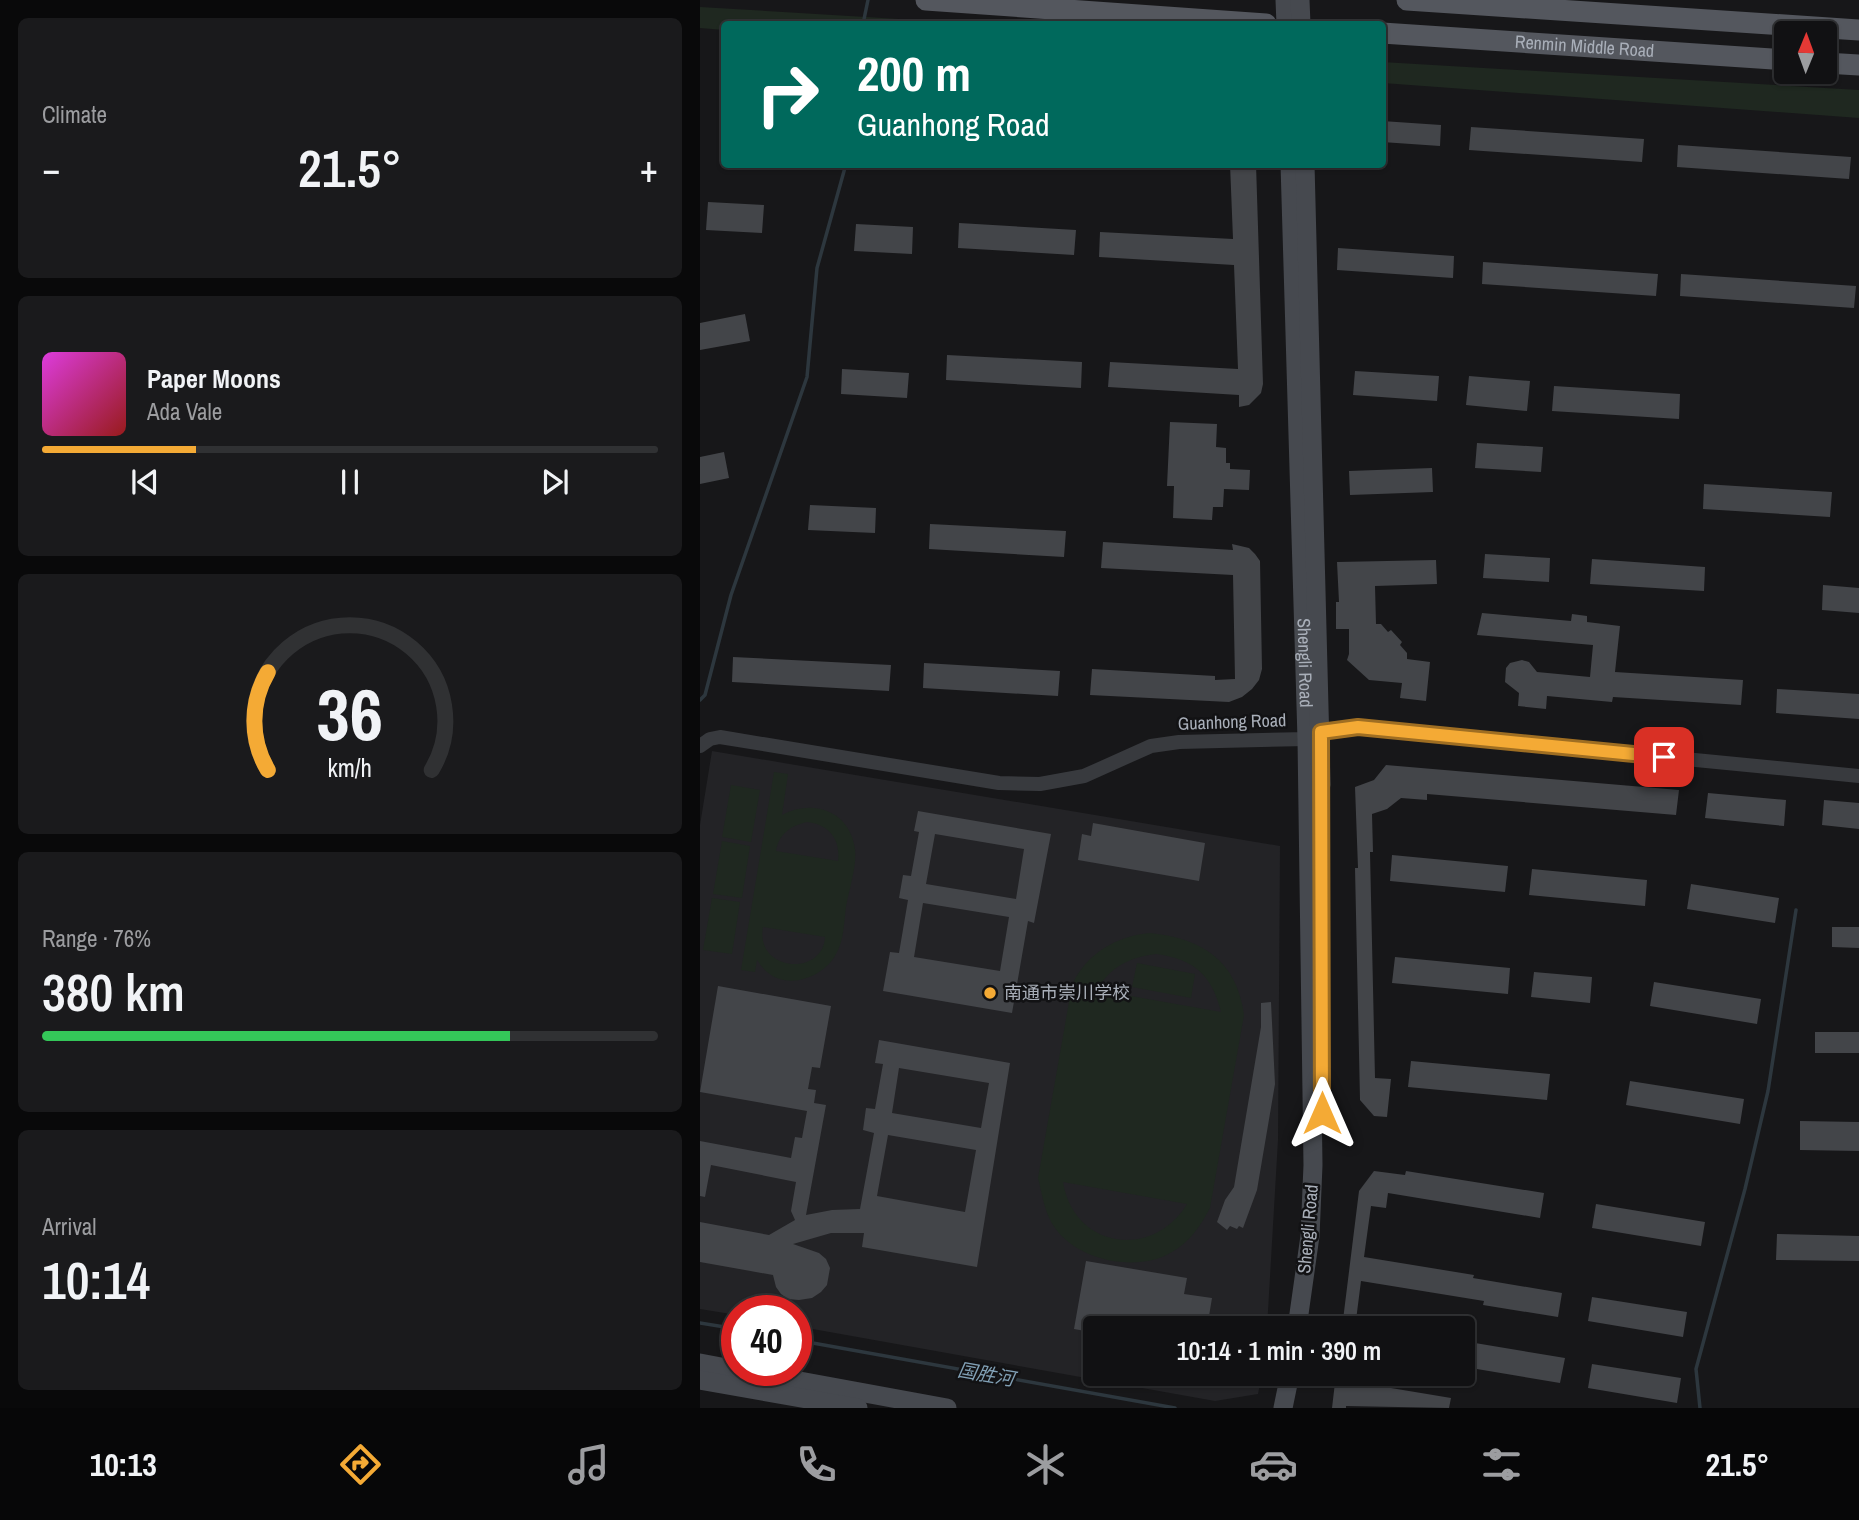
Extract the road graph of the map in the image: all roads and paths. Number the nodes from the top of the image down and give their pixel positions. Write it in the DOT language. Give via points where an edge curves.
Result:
graph roads {
  1 [pos="926,0"];
  2 [pos="1285,0"];
  3 [pos="1300,0"];
  4 [pos="1407,0"];
  5 [pos="1224,21"];
  6 [pos="1286,21"];
  7 [pos="1301,21"];
  8 [pos="1859,30"];
  9 [pos="1386,33"];
  10 [pos="1774,59"];
  11 [pos="1838,64"];
  12 [pos="1859,65"];
  13 [pos="1290,168"];
  14 [pos="1305,168"];
  15 [pos="1314,735"];
  16 [pos="700,746"];
  17 [pos="1859,776"];
  18 [pos="1299,1316"];
  19 [pos="1312,1316"];
  20 [pos="700,1363"];
  21 [pos="721,1367"];
  22 [pos="700,1380"];
  23 [pos="812,1383"];
  24 [pos="1288,1386"];
  25 [pos="1301,1386"];
  26 [pos="858,1408"];
  27 [pos="947,1408"];
  28 [pos="1283,1408"];
  29 [pos="1297,1408"];
  1 -- 5 [label="main road"];
  2 -- 6 [label="street"];
  3 -- 7 [label="street"];
  4 -- 8 [label="main road, Renmin Middle Road"];
  9 -- 10 [label="main road, Renmin Middle Road"];
  11 -- 12 [label="main road"];
  13 -- 15 [label="street, Shengli Road"];
  14 -- 15 [label="street, Shengli Road"];
  15 -- 16 [label="street, Guanhong Road" via="1151,746 1084,776 1040,784 999,783 720,737"];
  15 -- 17 [label="street, Guanhong Road" via="1358,727"];
  15 -- 18 [label="street, Shengli Road" via="1313,1165 1310,1236"];
  15 -- 19 [label="street, Shengli Road" via="1323,1167"];
  20 -- 21 [label="street"];
  22 -- 26 [label="street"];
  23 -- 27 [label="street"];
  24 -- 28 [label="street"];
  25 -- 29 [label="street"];
}
